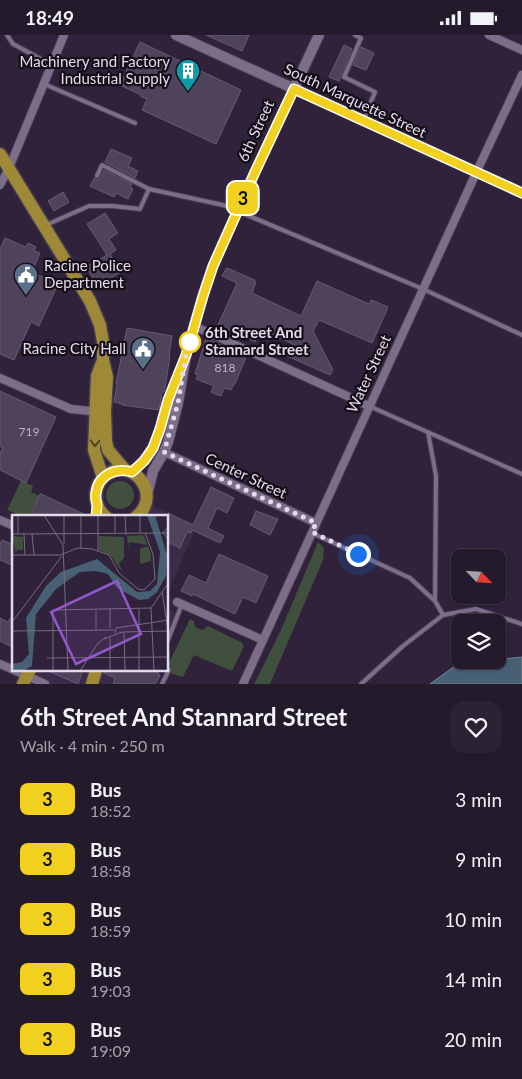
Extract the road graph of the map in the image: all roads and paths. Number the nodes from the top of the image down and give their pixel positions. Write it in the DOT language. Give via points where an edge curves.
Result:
graph roads {
  1 [pos="7,35"];
  2 [pos="64,35"];
  3 [pos="176,35"];
  4 [pos="319,35"];
  5 [pos="355,35"];
  6 [pos="489,35"];
  7 [pos="522,50"];
  8 [pos="52,65"];
  9 [pos="522,75"];
  10 [pos="44,84"];
  11 [pos="294,89"];
  12 [pos="363,121"];
  13 [pos="135,123"];
  14 [pos="0,154"];
  15 [pos="9,168"];
  16 [pos="476,173"];
  17 [pos="97,176"];
  18 [pos="0,185"];
  19 [pos="149,189"];
  20 [pos="522,193"];
  21 [pos="44,226"];
  22 [pos="423,289"];
  23 [pos="194,326"];
  24 [pos="522,335"];
  25 [pos="186,355"];
  26 [pos="0,378"];
  27 [pos="369,406"];
  28 [pos="101,412"];
  29 [pos="428,432"];
  30 [pos="164,452"];
  31 [pos="128,471"];
  32 [pos="522,475"];
  33 [pos="103,478"];
  34 [pos="147,495"];
  35 [pos="96,510"];
  36 [pos="138,515"];
  37 [pos="0,520"];
  38 [pos="316,523"];
  39 [pos="12,525"];
  40 [pos="312,532"];
  41 [pos="435,601"];
  42 [pos="180,603"];
  43 [pos="443,615"];
  44 [pos="522,624"];
  45 [pos="169,636"];
  46 [pos="263,640"];
  47 [pos="0,664"];
  48 [pos="12,669"];
  49 [pos="96,671"];
  50 [pos="168,671"];
  51 [pos="26,677"];
  52 [pos="45,684"];
  53 [pos="92,684"];
  54 [pos="162,684"];
  55 [pos="243,684"];
  56 [pos="361,684"];
  1 -- 8 [label="lane" via="12,44"];
  2 -- 8 [label="street"];
  3 -- 11 [label="street, South Marquette Street"];
  4 -- 11 [label="street, 6th Street"];
  5 -- 12 [label="lane" via="362,38 344,77 375,92"];
  6 -- 7 [label="street"];
  8 -- 10 [label="street"];
  9 -- 16 [label="street, Water Street"];
  10 -- 13 [label="lane"];
  10 -- 15 [label="street"];
  11 -- 12 [label="street, South Marquette Street"];
  11 -- 23 [label="street, 6th Street, bridge" via="213,266"];
  12 -- 16 [label="street, South Marquette Street"];
  14 -- 15 [label="main road"];
  15 -- 18 [label="street"];
  15 -- 21 [label="main road"];
  16 -- 20 [label="street, South Marquette Street"];
  16 -- 22 [label="street, Water Street"];
  17 -- 19 [label="lane" via="102,165"];
  19 -- 21 [label="lane" via="140,209 89,206"];
  19 -- 22 [label="lane" via="223,205"];
  21 -- 28 [label="main road" via="90,301 102,333 107,377"];
  22 -- 24 [label="lane"];
  22 -- 27 [label="street, Water Street"];
  23 -- 25 [label="street, 6th Street"];
  23 -- 27 [label="street"];
  25 -- 30 [label="street, 6th Street" via="178,403"];
  25 -- 31 [label="street, 6th Street" via="153,448 144,461"];
  26 -- 28 [label="street" via="71,409"];
  27 -- 29 [label="lane"];
  27 -- 38 [label="street, Water Street"];
  28 -- 31 [label="main road" via="108,450"];
  28 -- 33 [label="main road, one-way" via="94,451"];
  29 -- 32 [label="lane"];
  29 -- 41 [label="lane" via="436,476"];
  30 -- 34 [label="street, 6th Street" via="153,471"];
  30 -- 38 [label="street, Center Street"];
  31 -- 33 [label="main road" via="113,471"];
  31 -- 34 [label="main road" via="140,477"];
  33 -- 35 [label="main road" via="97,487"];
  34 -- 36 [label="main road"];
  37 -- 39 [label="street"];
  38 -- 40 [label="street, Water Street"];
  40 -- 41 [label="lane" via="410,579"];
  40 -- 46 [label="street, Water Street"];
  41 -- 43 [label="lane"];
  42 -- 45 [label="lane"];
  42 -- 46 [label="street"];
  43 -- 44 [label="lane" via="476,609"];
  43 -- 56 [label="lane"];
  46 -- 55 [label="street, Water Street"];
  47 -- 48 [label="street"];
  49 -- 53 [label="main road"];
  50 -- 54 [label="lane"];
  51 -- 52 [label="street"];
}
